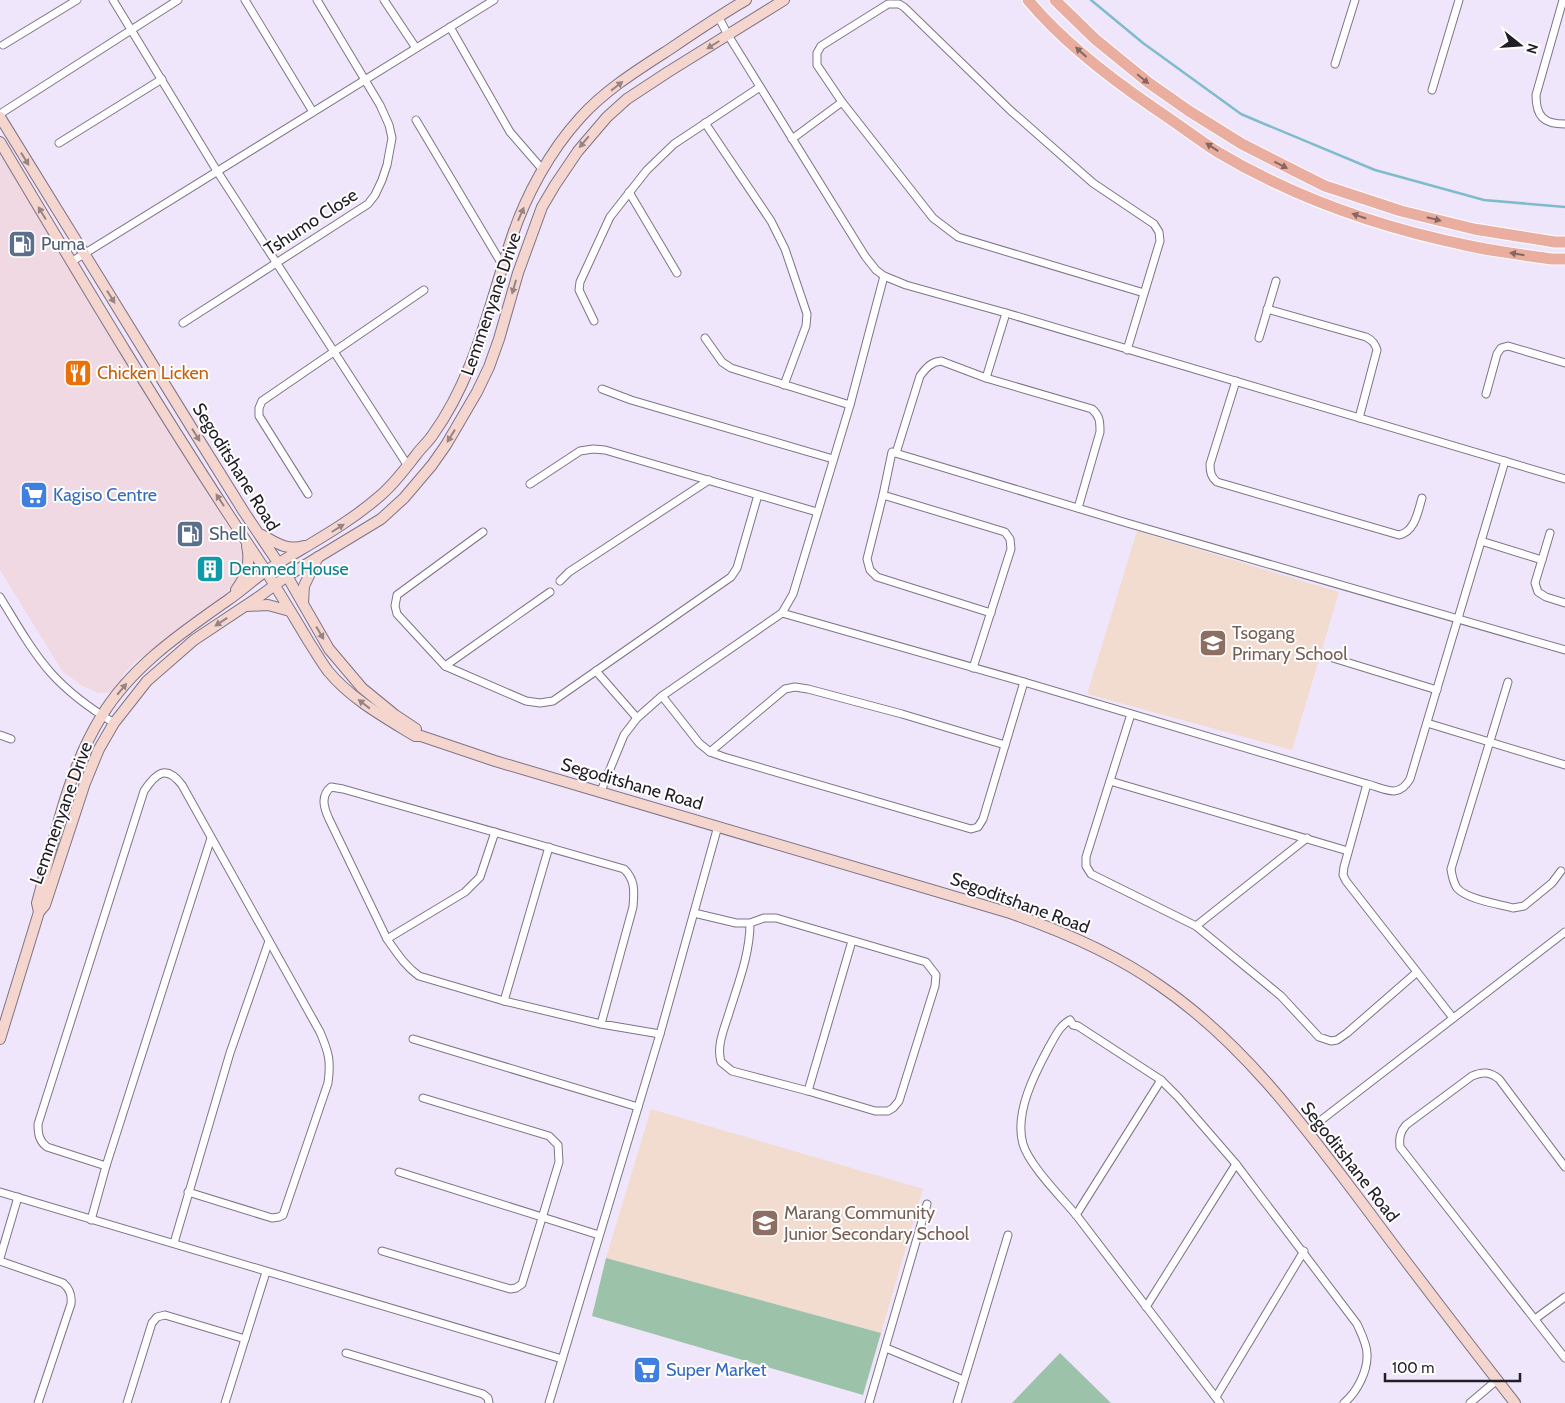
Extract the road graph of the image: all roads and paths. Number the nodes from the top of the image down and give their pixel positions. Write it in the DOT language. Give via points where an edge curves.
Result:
graph roads {
  1 [pos="77,0"];
  2 [pos="113,0"];
  3 [pos="178,0"];
  4 [pos="245,0"];
  5 [pos="317,0"];
  6 [pos="384,0"];
  7 [pos="494,0"];
  8 [pos="746,0"];
  9 [pos="784,0"];
  10 [pos="1028,0"];
  11 [pos="1055,0"];
  12 [pos="1355,0"];
  13 [pos="1460,0"];
  14 [pos="1562,0"];
  15 [pos="718,16"];
  16 [pos="450,27"];
  17 [pos="132,30"];
  18 [pos="728,35"];
  19 [pos="3,45"];
  20 [pos="416,48"];
  21 [pos="1335,64"];
  22 [pos="162,79"];
  23 [pos="365,79"];
  24 [pos="760,86"];
  25 [pos="1432,90"];
  26 [pos="842,102"];
  27 [pos="313,112"];
  28 [pos="0,116"];
  29 [pos="416,120"];
  30 [pos="705,123"];
  31 [pos="1565,124"];
  32 [pos="792,139"];
  33 [pos="0,142"];
  34 [pos="60,144"];
  35 [pos="543,170"];
  36 [pos="217,171"];
  37 [pos="629,192"];
  38 [pos="1565,242"];
  39 [pos="84,253"];
  40 [pos="1565,260"];
  41 [pos="71,262"];
  42 [pos="277,263"];
  43 [pos="503,267"];
  44 [pos="678,273"];
  45 [pos="884,276"];
  46 [pos="1276,281"];
  47 [pos="424,290"];
  48 [pos="1144,293"];
  49 [pos="1267,309"];
  50 [pos="1006,314"];
  51 [pos="594,321"];
  52 [pos="183,323"];
  53 [pos="705,338"];
  54 [pos="1259,338"];
  55 [pos="1127,350"];
  56 [pos="333,352"];
  57 [pos="1565,363"];
  58 [pos="986,378"];
  59 [pos="1236,381"];
  60 [pos="784,385"];
  61 [pos="602,389"];
  62 [pos="1486,394"];
  63 [pos="850,404"];
  64 [pos="1359,418"];
  65 [pos="896,454"];
  66 [pos="833,459"];
  67 [pos="1505,461"];
  68 [pos="408,466"];
  69 [pos="1565,479"];
  70 [pos="710,480"];
  71 [pos="530,484"];
  72 [pos="308,494"];
  73 [pos="758,495"];
  74 [pos="883,495"];
  75 [pos="1422,498"];
  76 [pos="1078,508"];
  77 [pos="817,512"];
  78 [pos="484,532"];
  79 [pos="259,533"];
  80 [pos="1550,533"];
  81 [pos="1481,541"];
  82 [pos="246,542"];
  83 [pos="311,544"];
  84 [pos="319,556"];
  85 [pos="1542,560"];
  86 [pos="279,564"];
  87 [pos="266,572"];
  88 [pos="287,576"];
  89 [pos="560,581"];
  90 [pos="275,585"];
  91 [pos="550,592"];
  92 [pos="0,596"];
  93 [pos="232,598"];
  94 [pos="1565,602"];
  95 [pos="303,605"];
  96 [pos="246,606"];
  97 [pos="290,611"];
  98 [pos="782,613"];
  99 [pos="991,613"];
  100 [pos="1459,618"];
  101 [pos="1565,650"];
  102 [pos="1333,658"];
  103 [pos="445,666"];
  104 [pos="973,668"];
  105 [pos="596,671"];
  106 [pos="1024,682"];
  107 [pos="1508,682"];
  108 [pos="1437,690"];
  109 [pos="662,696"];
  110 [pos="1131,714"];
  111 [pos="101,716"];
  112 [pos="637,718"];
  113 [pos="114,723"];
  114 [pos="1427,723"];
  115 [pos="0,735"];
  116 [pos="421,736"];
  117 [pos="11,739"];
  118 [pos="1489,742"];
  119 [pos="1005,745"];
  120 [pos="710,752"];
  121 [pos="1565,765"];
  122 [pos="1110,781"];
  123 [pos="1367,784"];
  124 [pos="601,791"];
  125 [pos="718,826"];
  126 [pos="495,832"];
  127 [pos="211,838"];
  128 [pos="1307,838"];
  129 [pos="549,847"];
  130 [pos="1348,851"];
  131 [pos="1561,871"];
  132 [pos="39,912"];
  133 [pos="694,913"];
  134 [pos="750,923"];
  135 [pos="1196,926"];
  136 [pos="1565,932"];
  137 [pos="387,939"];
  138 [pos="269,941"];
  139 [pos="852,941"];
  140 [pos="1416,973"];
  141 [pos="504,1000"];
  142 [pos="1453,1018"];
  143 [pos="601,1024"];
  144 [pos="660,1034"];
  145 [pos="0,1038"];
  146 [pos="413,1039"];
  147 [pos="1161,1080"];
  148 [pos="808,1091"];
  149 [pos="423,1098"];
  150 [pos="638,1107"];
  151 [pos="1307,1131"];
  152 [pos="1236,1164"];
  153 [pos="106,1166"];
  154 [pos="1565,1167"];
  155 [pos="399,1172"];
  156 [pos="0,1192"];
  157 [pos="188,1192"];
  158 [pos="18,1197"];
  159 [pos="927,1204"];
  160 [pos="1076,1215"];
  161 [pos="542,1217"];
  162 [pos="91,1220"];
  163 [pos="599,1235"];
  164 [pos="1008,1235"];
  165 [pos="174,1243"];
  166 [pos="382,1251"];
  167 [pos="1304,1252"];
  168 [pos="0,1259"];
  169 [pos="266,1272"];
  170 [pos="1565,1297"];
  171 [pos="1146,1307"];
  172 [pos="1536,1319"];
  173 [pos="245,1339"];
  174 [pos="886,1348"];
  175 [pos="346,1352"];
  176 [pos="1565,1358"];
  177 [pos="562,1359"];
  178 [pos="963,1380"];
  179 [pos="1498,1380"];
  180 [pos="1218,1400"];
  181 [pos="38,1403"];
  182 [pos="127,1403"];
  183 [pos="225,1403"];
  184 [pos="489,1403"];
  185 [pos="549,1403"];
  186 [pos="869,1403"];
  187 [pos="957,1403"];
  188 [pos="1344,1403"];
  189 [pos="1470,1403"];
  190 [pos="1515,1403"];
  1 -- 19 [label="street"];
  2 -- 17 [label="street"];
  3 -- 17 [label="street"];
  4 -- 27 [label="street"];
  5 -- 23 [label="street, Tshumo Close"];
  6 -- 20 [label="street"];
  7 -- 16 [label="street"];
  8 -- 15 [label="main road, Lemmenyane Drive"];
  9 -- 18 [label="main road, Lemmenyane Drive"];
  40 -- 10 [label="main road, one-way" via="1472,247 1398,229 1282,186 1216,150 1140,98 1084,54"];
  11 -- 38 [label="main road, one-way" via="1095,39 1189,112 1242,144 1325,186 1402,211 1474,229"];
  12 -- 21 [label="street"];
  13 -- 25 [label="street"];
  14 -- 31 [label="street" via="1536,105 1539,115 1547,122"];
  15 -- 18 [label="street"];
  35 -- 15 [label="main road, Lemmenyane Drive, one-way" via="562,140 604,96"];
  16 -- 20 [label="street"];
  16 -- 35 [label="street" via="510,132"];
  17 -- 22 [label="street"];
  17 -- 28 [label="street"];
  18 -- 24 [label="street"];
  18 -- 84 [label="main road, Lemmenyane Drive, one-way" via="627,99 606,117 578,150 542,207 518,273 500,338 464,416 404,498 380,519"];
  20 -- 23 [label="street"];
  22 -- 34 [label="street"];
  22 -- 36 [label="street"];
  23 -- 27 [label="street"];
  23 -- 42 [label="street, Tshumo Close" via="386,118 392,138 379,188 368,204"];
  24 -- 30 [label="street"];
  24 -- 32 [label="street"];
  26 -- 32 [label="street"];
  26 -- 48 [label="street" via="933,218 958,237"];
  26 -- 48 [label="street" via="816,65 817,53 822,46 888,4 904,7 1010,110 1093,183 1154,224 1160,241"];
  27 -- 36 [label="street"];
  28 -- 39 [label="main road, Segoditshane Road, one-way"];
  29 -- 43 [label="street"];
  30 -- 37 [label="street" via="674,144"];
  30 -- 60 [label="street" via="772,221 807,314 806,326"];
  32 -- 45 [label="street" via="865,256"];
  41 -- 33 [label="main road, Segoditshane Road, one-way"];
  43 -- 35 [label="main road, Lemmenyane Drive, one-way" via="519,219"];
  36 -- 39 [label="street"];
  36 -- 42 [label="street"];
  37 -- 44 [label="street"];
  37 -- 51 [label="street" via="610,217 580,282 579,290"];
  39 -- 41 [label="street"];
  39 -- 79 [label="main road, Segoditshane Road, one-way"];
  82 -- 41 [label="main road, Segoditshane Road, one-way"];
  42 -- 52 [label="street, Tshumo Close"];
  42 -- 56 [label="street"];
  43 -- 68 [label="main road, Lemmenyane Drive" via="474,358 461,387 431,438"];
  45 -- 50 [label="street"];
  45 -- 63 [label="street"];
  46 -- 49 [label="street"];
  47 -- 56 [label="street"];
  48 -- 55 [label="street"];
  49 -- 54 [label="street"];
  49 -- 64 [label="street" via="1372,340 1377,350"];
  50 -- 55 [label="street"];
  50 -- 58 [label="street"];
  53 -- 60 [label="street" via="722,362 731,368"];
  55 -- 59 [label="street"];
  56 -- 68 [label="street"];
  56 -- 72 [label="street" via="262,401 259,408 260,416"];
  57 -- 62 [label="street" via="1508,346 1502,348 1497,354"];
  58 -- 65 [label="street" via="941,361 928,366 920,376"];
  58 -- 76 [label="street" via="1097,413 1100,432"];
  59 -- 64 [label="street"];
  59 -- 75 [label="street" via="1210,464 1212,478 1217,482 1400,535 1413,525"];
  60 -- 63 [label="street"];
  61 -- 66 [label="street"];
  63 -- 66 [label="street"];
  64 -- 67 [label="street"];
  65 -- 74 [label="street" via="892,452"];
  65 -- 76 [label="street"];
  66 -- 77 [label="street"];
  67 -- 69 [label="street"];
  67 -- 81 [label="street"];
  83 -- 68 [label="main road, Lemmenyane Drive, one-way" via="350,521 379,498"];
  70 -- 71 [label="street" via="592,449 580,451"];
  70 -- 73 [label="street"];
  70 -- 89 [label="street"];
  73 -- 77 [label="street"];
  73 -- 105 [label="street" via="737,568 731,577"];
  74 -- 99 [label="street" via="867,560 870,570 877,577"];
  74 -- 99 [label="street" via="1005,532 1010,539 1010,549"];
  76 -- 100 [label="street"];
  77 -- 98 [label="street" via="793,594"];
  78 -- 103 [label="street" via="397,595 397,614"];
  79 -- 83 [label="main road" via="287,548"];
  79 -- 86 [label="main road, Segoditshane Road"];
  80 -- 85 [label="street"];
  81 -- 85 [label="street"];
  81 -- 100 [label="street"];
  82 -- 87 [label="main road, Segoditshane Road"];
  82 -- 93 [label="main road" via="250,556 248,568"];
  83 -- 86 [label="main road, Lemmenyane Drive"];
  84 -- 88 [label="main road, Lemmenyane Drive"];
  84 -- 95 [label="main road" via="302,592"];
  85 -- 94 [label="street" via="1535,583 1538,592"];
  86 -- 87 [label="main road, Lemmenyane Drive"];
  86 -- 88 [label="main road, Segoditshane Road"];
  87 -- 90 [label="main road, Segoditshane Road"];
  87 -- 93 [label="main road, Lemmenyane Drive"];
  88 -- 90 [label="main road, Lemmenyane Drive"];
  88 -- 95 [label="main road, Segoditshane Road"];
  90 -- 96 [label="main road, Lemmenyane Drive"];
  90 -- 97 [label="main road, Segoditshane Road"];
  91 -- 103 [label="street"];
  92 -- 111 [label="street" via="50,672"];
  111 -- 93 [label="main road, Lemmenyane Drive, one-way" via="153,656"];
  95 -- 116 [label="main road, Segoditshane Road, one-way" via="329,649 362,688 418,730"];
  96 -- 97 [label="main road" via="268,605"];
  96 -- 113 [label="main road, Lemmenyane Drive, one-way" via="194,640 160,668"];
  116 -- 97 [label="main road, Segoditshane Road, one-way" via="415,736 351,694 327,670"];
  98 -- 104 [label="street"];
  98 -- 109 [label="street"];
  99 -- 104 [label="street"];
  100 -- 101 [label="street"];
  100 -- 108 [label="street"];
  102 -- 108 [label="street"];
  103 -- 105 [label="street" via="526,701 540,703 553,700"];
  104 -- 106 [label="street"];
  105 -- 112 [label="street"];
  106 -- 110 [label="street"];
  106 -- 119 [label="street"];
  107 -- 118 [label="street"];
  108 -- 114 [label="street"];
  109 -- 112 [label="street"];
  109 -- 120 [label="street" via="699,744"];
  110 -- 122 [label="street"];
  110 -- 123 [label="street"];
  111 -- 113 [label="street"];
  111 -- 132 [label="main road, Lemmenyane Drive" via="73,776 37,903"];
  112 -- 124 [label="street" via="624,735"];
  113 -- 132 [label="main road, Lemmenyane Drive" via="85,784 45,905"];
  114 -- 118 [label="street"];
  114 -- 123 [label="street" via="1410,779 1403,789 1392,791"];
  115 -- 117 [label="street"];
  116 -- 124 [label="main road, Segoditshane Road"];
  118 -- 121 [label="street"];
  118 -- 131 [label="street" via="1452,869 1456,886 1465,894 1519,908 1552,883"];
  119 -- 120 [label="street" via="795,687 785,689"];
  119 -- 120 [label="street" via="984,818 978,827 971,829"];
  122 -- 128 [label="street"];
  122 -- 135 [label="street" via="1086,866 1091,874"];
  123 -- 130 [label="street"];
  124 -- 125 [label="main road, Segoditshane Road"];
  125 -- 133 [label="street"];
  125 -- 151 [label="main road, Segoditshane Road" via="1010,913 1079,939 1159,985 1220,1034"];
  126 -- 129 [label="street"];
  126 -- 137 [label="street" via="480,877 473,885"];
  126 -- 137 [label="street" via="343,788 331,787 326,791 324,808"];
  127 -- 138 [label="street"];
  127 -- 153 [label="street"];
  127 -- 153 [label="street" via="175,775 167,772 156,775 144,792 38,1124 42,1144"];
  128 -- 130 [label="street"];
  128 -- 135 [label="street"];
  129 -- 141 [label="street"];
  129 -- 143 [label="street" via="624,870 631,877 634,907"];
  130 -- 140 [label="street" via="1343,874 1346,881"];
  132 -- 145 [label="main road, Lemmenyane Drive"];
  133 -- 134 [label="street"];
  133 -- 144 [label="street"];
  134 -- 139 [label="street" via="776,918"];
  134 -- 148 [label="street" via="746,959 719,1047 722,1062 732,1071"];
  135 -- 140 [label="street" via="1281,996 1319,1037 1331,1041 1347,1033"];
  136 -- 142 [label="street"];
  137 -- 141 [label="street" via="410,970 419,976"];
  138 -- 157 [label="street" via="230,1053"];
  138 -- 157 [label="street" via="328,1050 328,1083 285,1212 279,1217 272,1218"];
  139 -- 148 [label="street"];
  139 -- 148 [label="street" via="926,962 936,975 935,986 900,1101 893,1108 874,1112"];
  140 -- 142 [label="street"];
  141 -- 143 [label="street"];
  142 -- 151 [label="street"];
  143 -- 144 [label="street"];
  144 -- 150 [label="street"];
  146 -- 150 [label="street"];
  147 -- 152 [label="street"];
  147 -- 160 [label="street"];
  147 -- 160 [label="street" via="1073,1025 1070,1020 1060,1027 1032,1079 1021,1127 1028,1156"];
  149 -- 161 [label="street" via="554,1140 560,1153 559,1162"];
  150 -- 163 [label="street"];
  151 -- 179 [label="main road, Segoditshane Road"];
  152 -- 167 [label="street"];
  152 -- 171 [label="street"];
  153 -- 162 [label="street"];
  154 -- 172 [label="street" via="1499,1079 1481,1072 1406,1125 1399,1139 1400,1147"];
  155 -- 161 [label="street"];
  156 -- 158 [label="street"];
  157 -- 165 [label="street"];
  158 -- 162 [label="street"];
  158 -- 168 [label="street"];
  159 -- 174 [label="street"];
  160 -- 171 [label="street"];
  161 -- 163 [label="street"];
  161 -- 166 [label="street" via="522,1284 513,1289"];
  162 -- 165 [label="street"];
  163 -- 177 [label="street"];
  164 -- 178 [label="street"];
  165 -- 169 [label="street"];
  167 -- 180 [label="street"];
  167 -- 188 [label="street" via="1363,1336 1366,1367 1355,1390"];
  168 -- 181 [label="street" via="63,1283 71,1293"];
  169 -- 173 [label="street"];
  169 -- 177 [label="street"];
  170 -- 172 [label="street"];
  171 -- 180 [label="street"];
  172 -- 176 [label="street"];
  173 -- 182 [label="street" via="165,1315 157,1318 152,1323"];
  173 -- 183 [label="street"];
  174 -- 178 [label="street"];
  174 -- 186 [label="street"];
  175 -- 184 [label="street" via="483,1394"];
  177 -- 185 [label="street"];
  178 -- 187 [label="street"];
  179 -- 189 [label="street"];
  179 -- 190 [label="main road, Segoditshane Road"];
}
